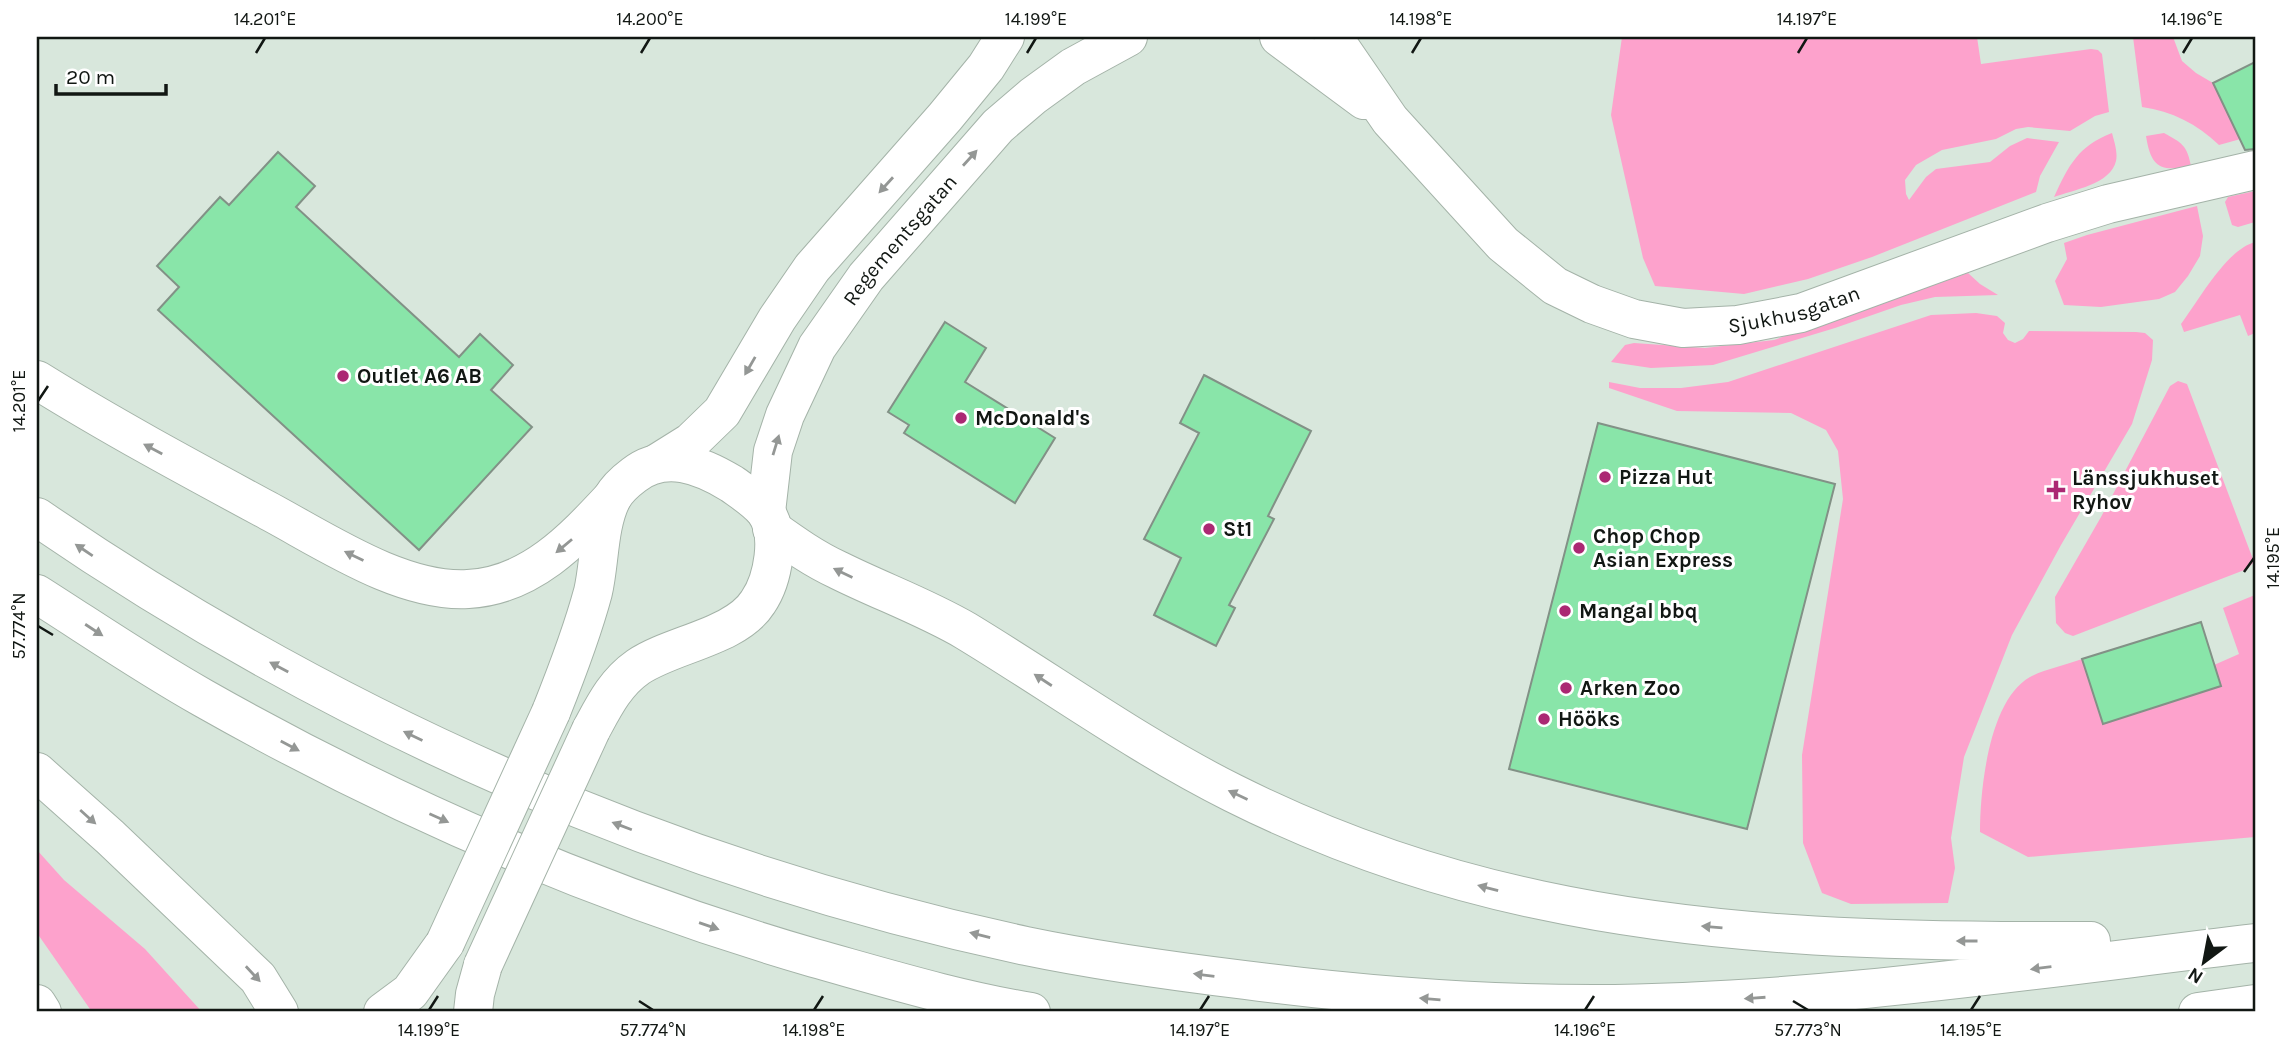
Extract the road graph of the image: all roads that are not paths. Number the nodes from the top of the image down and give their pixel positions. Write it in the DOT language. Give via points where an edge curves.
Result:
graph roads {
  1 [pos="1005,37"];
  2 [pos="1128,37"];
  3 [pos="1279,37"];
  4 [pos="1333,37"];
  5 [pos="1390,120"];
  6 [pos="2255,170"];
  7 [pos="37,380"];
  8 [pos="659,461"];
  9 [pos="612,498"];
  10 [pos="37,517"];
  11 [pos="769,521"];
  12 [pos="37,594"];
  13 [pos="37,772"];
  14 [pos="2255,942"];
  15 [pos="37,1003"];
  16 [pos="2255,1004"];
  17 [pos="42,1012"];
  18 [pos="279,1012"];
  19 [pos="383,1012"];
  20 [pos="473,1012"];
  21 [pos="1031,1012"];
  22 [pos="2198,1012"];
  1 -- 8 [label="main road, one-way" via="945,117 812,268 722,412 691,442"];
  11 -- 2 [label="main road, Regementsgatan, one-way" via="773,451 800,381 866,277 998,126 1073,67"];
  3 -- 5 [label="main road, Sjukhusgatan"];
  4 -- 5 [label="main road, Sjukhusgatan"];
  5 -- 6 [label="main road, Sjukhusgatan" via="1503,244 1555,286 1634,319 1683,328 1738,326 1801,313 2047,223"];
  9 -- 7 [label="main road, one-way" via="578,535 524,574 496,585 442,588 414,582 353,556 140,442"];
  8 -- 9 [label="main road" via="644,467"];
  8 -- 11 [label="main road" via="687,463 717,475 747,494"];
  9 -- 19 [label="main road, bridge" via="580,639 551,712 445,943 410,992"];
  14 -- 10 [label="main road, one-way" via="1824,993 1593,1004 1462,1001 1318,990 1153,969 1027,946 805,889 686,850 534,791 445,752 272,664 187,615"];
  14 -- 11 [label="main road, one-way" via="1933,940 1780,933 1606,913 1485,887 1353,844 1236,794 1115,727 963,630 806,553"];
  11 -- 20 [label="main road, Regementsgatan, bridge" via="775,554 758,603 736,625 639,667 614,689 483,965"];
  12 -- 21 [label="main road, one-way" via="201,697 290,746 376,790 554,869 733,934"];
  13 -- 18 [label="main road, one-way" via="258,978"];
  15 -- 17 [label="main road"];
  16 -- 22 [label="main road"];
}
